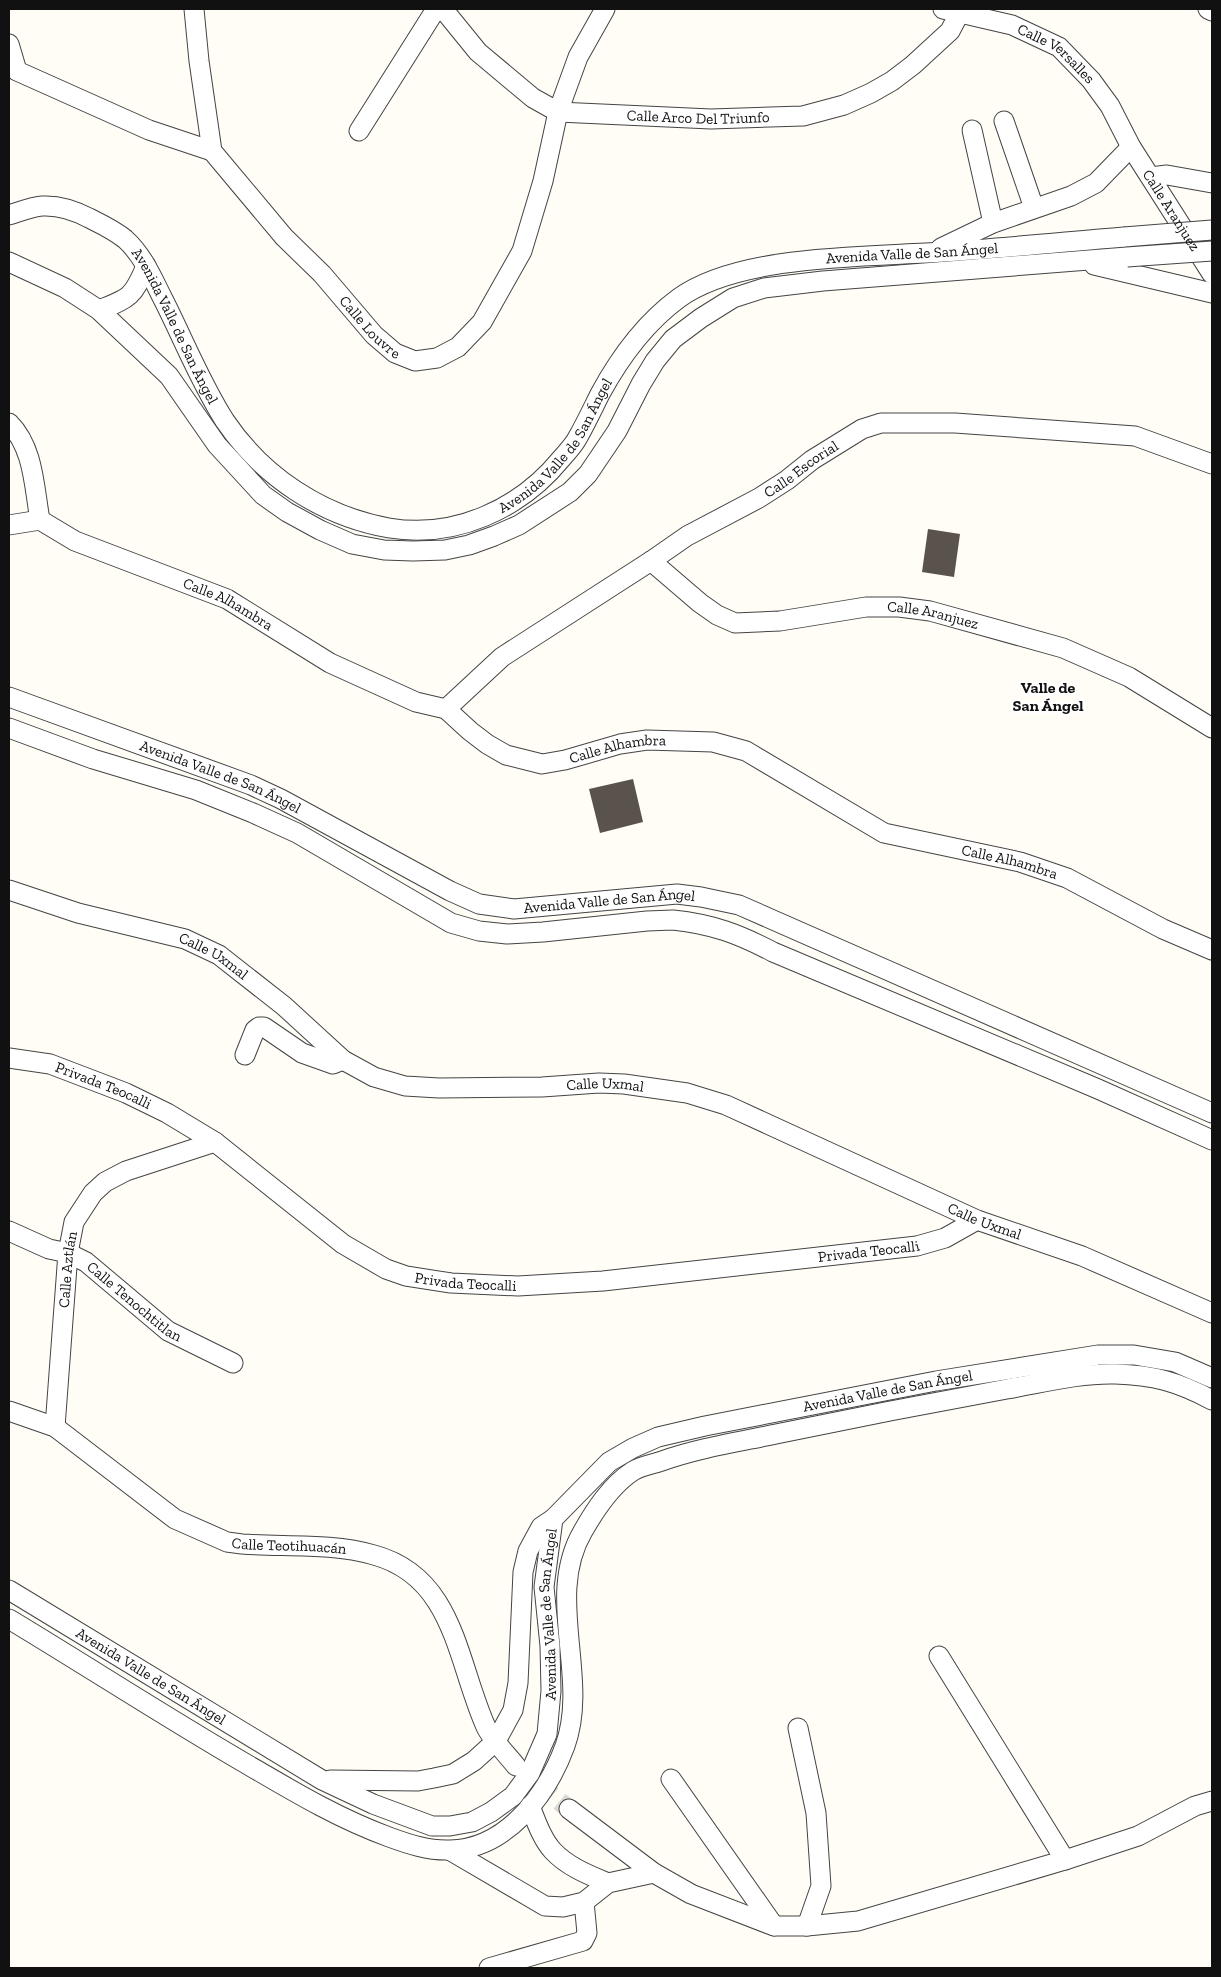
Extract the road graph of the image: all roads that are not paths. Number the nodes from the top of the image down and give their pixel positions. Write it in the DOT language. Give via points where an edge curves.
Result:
graph roads {
  1 [pos="194,9"];
  2 [pos="436,9"];
  3 [pos="443,9"];
  4 [pos="605,9"];
  5 [pos="1208,9"];
  6 [pos="951,11"];
  7 [pos="1212,11"];
  8 [pos="9,44"];
  9 [pos="13,72"];
  10 [pos="558,112"];
  11 [pos="1004,122"];
  12 [pos="972,130"];
  13 [pos="359,131"];
  14 [pos="1131,147"];
  15 [pos="212,151"];
  16 [pos="1151,177"];
  17 [pos="1212,183"];
  18 [pos="42,206"];
  19 [pos="9,207"];
  20 [pos="1034,208"];
  21 [pos="9,215"];
  22 [pos="993,223"];
  23 [pos="1212,230"];
  24 [pos="1212,251"];
  25 [pos="931,253"];
  26 [pos="9,262"];
  27 [pos="1079,262"];
  28 [pos="146,266"];
  29 [pos="9,269"];
  30 [pos="30,271"];
  31 [pos="1212,274"];
  32 [pos="1212,293"];
  33 [pos="99,310"];
  34 [pos="9,423"];
  35 [pos="1212,464"];
  36 [pos="40,520"];
  37 [pos="9,526"];
  38 [pos="652,561"];
  39 [pos="9,697"];
  40 [pos="39,708"];
  41 [pos="446,709"];
  42 [pos="66,719"];
  43 [pos="1212,728"];
  44 [pos="17,731"];
  45 [pos="52,744"];
  46 [pos="9,890"];
  47 [pos="1212,950"];
  48 [pos="245,1055"];
  49 [pos="9,1058"];
  50 [pos="343,1060"];
  51 [pos="1212,1113"];
  52 [pos="1212,1140"];
  53 [pos="215,1142"];
  54 [pos="977,1220"];
  55 [pos="9,1231"];
  56 [pos="68,1253"];
  57 [pos="1212,1313"];
  58 [pos="1074,1358"];
  59 [pos="233,1363"];
  60 [pos="1078,1377"];
  61 [pos="1212,1378"];
  62 [pos="1212,1400"];
  63 [pos="9,1411"];
  64 [pos="55,1427"];
  65 [pos="592,1478"];
  66 [pos="607,1495"];
  67 [pos="553,1519"];
  68 [pos="9,1590"];
  69 [pos="9,1619"];
  70 [pos="95,1642"];
  71 [pos="939,1656"];
  72 [pos="82,1663"];
  73 [pos="798,1728"];
  74 [pos="496,1741"];
  75 [pos="516,1766"];
  76 [pos="671,1779"];
  77 [pos="322,1780"];
  78 [pos="1212,1801"];
  79 [pos="530,1806"];
  80 [pos="569,1809"];
  81 [pos="472,1822"];
  82 [pos="481,1844"];
  83 [pos="451,1850"];
  84 [pos="1065,1860"];
  85 [pos="654,1873"];
  86 [pos="608,1883"];
  87 [pos="584,1902"];
  88 [pos="774,1926"];
  89 [pos="807,1926"];
  90 [pos="490,1968"];
  1 -- 15 [label="street"];
  2 -- 13 [label="street"];
  3 -- 10 [label="street, Calle Arco Del Triunfo" via="478,52 533,98"];
  4 -- 10 [label="street, Calle Louvre" via="578,57"];
  5 -- 7 [label="street"];
  6 -- 10 [label="street, Calle Arco Del Triunfo" via="950,31 913,65 871,93 823,112 803,116 711,120"];
  6 -- 14 [label="street, Calle Versalles" via="1012,25 1059,47 1092,80"];
  8 -- 9 [label="street"];
  9 -- 15 [label="street" via="149,130"];
  10 -- 15 [label="street, Calle Louvre" via="543,181 522,250 482,322 458,347 437,358 415,360 396,353 374,335"];
  11 -- 20 [label="street"];
  12 -- 22 [label="street"];
  14 -- 16 [label="street, Calle Aranjuez"];
  14 -- 20 [label="street" via="1096,183 1071,196"];
  16 -- 17 [label="street" via="1168,175"];
  16 -- 31 [label="street, Calle Aranjuez"];
  18 -- 19 [label="street"];
  18 -- 21 [label="street, Avenida Valle de San Ángel"];
  18 -- 28 [label="street, Avenida Valle de San Ángel" via="70,208 106,227 126,240"];
  20 -- 22 [label="street"];
  22 -- 25 [label="street"];
  23 -- 25 [label="street, Avenida Valle de San Ángel, bridge"];
  24 -- 27 [label="street, Avenida Valle de San Ángel, bridge"];
  25 -- 28 [label="street, Avenida Valle de San Ángel" via="764,266 732,274 680,297 632,344 602,390 577,440 534,488 512,504 482,518 422,530 383,526 327,508 293,491 266,469 221,413"];
  26 -- 30 [label="street, Avenida Valle de San Ángel"];
  27 -- 32 [label="street"];
  27 -- 33 [label="street, Avenida Valle de San Ángel" via="823,281 764,288 733,298 673,339 655,361 617,431 588,474 570,492 519,525 470,545 445,550 384,550 352,544 287,512 263,495 217,445 169,376"];
  28 -- 33 [label="street" via="128,297"];
  29 -- 30 [label="street"];
  30 -- 33 [label="street, Avenida Valle de San Ángel"];
  34 -- 36 [label="street" via="25,446"];
  35 -- 38 [label="street, Calle Escorial" via="1135,436 955,423 881,423 848,436 766,494 687,536"];
  36 -- 37 [label="street"];
  36 -- 41 [label="street, Calle Alhambra" via="75,540 228,599 330,663 416,702"];
  38 -- 41 [label="street, Calle Escorial" via="502,656"];
  38 -- 43 [label="street, Calle Aranjuez" via="717,616 735,623 780,621 866,607 930,611 1063,648 1129,677"];
  39 -- 40 [label="street, Avenida Valle de San Ángel"];
  40 -- 42 [label="street, Avenida Valle de San Ángel"];
  40 -- 44 [label="street"];
  41 -- 47 [label="street, Calle Alhambra" via="470,731 506,755 542,764 647,740 713,742 746,751 884,833 1020,862 1068,878"];
  42 -- 45 [label="street"];
  42 -- 51 [label="street, Avenida Valle de San Ángel" via="250,785 479,904 514,909 677,894 739,905"];
  44 -- 45 [label="street, Avenida Valle de San Ángel"];
  45 -- 52 [label="street, Avenida Valle de San Ángel" via="196,790 252,812 297,834 450,923 507,934 673,920 743,936"];
  46 -- 50 [label="street, Calle Uxmal" via="78,913 185,939 219,955 284,1006"];
  48 -- 50 [label="street" via="255,1030 264,1027 302,1053 333,1064"];
  49 -- 53 [label="street, Privada Teocalli" via="50,1064 126,1093 168,1113"];
  50 -- 54 [label="street, Calle Uxmal" via="374,1077 405,1086 542,1087 599,1083 688,1093 726,1105"];
  53 -- 54 [label="street, Privada Teocalli" via="343,1244 386,1269 406,1276 451,1283 518,1286 604,1281 918,1246 945,1238"];
  53 -- 56 [label="street, Calle Aztlán" via="126,1171 105,1182 93,1193 74,1222"];
  54 -- 57 [label="street, Calle Uxmal" via="1082,1256"];
  55 -- 56 [label="street, Calle Tenochtitlan" via="49,1249"];
  56 -- 59 [label="street, Calle Tenochtitlan" via="86,1262 168,1331"];
  56 -- 64 [label="street, Calle Aztlán"];
  58 -- 60 [label="street"];
  58 -- 61 [label="street, Avenida Valle de San Ángel" via="1134,1355 1175,1362"];
  58 -- 65 [label="street, Avenida Valle de San Ángel" via="927,1383 658,1437 609,1462"];
  60 -- 62 [label="street, Avenida Valle de San Ángel" via="1112,1374 1155,1377 1184,1385"];
  60 -- 66 [label="street, Avenida Valle de San Ángel" via="908,1407 688,1452 634,1470"];
  63 -- 64 [label="street, Calle Teotihuacán"];
  64 -- 74 [label="street, Calle Teotihuacán" via="174,1519 203,1533 242,1544 338,1548 372,1554 404,1568 418,1578 442,1610 453,1632 486,1729"];
  65 -- 66 [label="street"];
  65 -- 67 [label="street, Avenida Valle de San Ángel"];
  66 -- 79 [label="street, Avenida Valle de San Ángel" via="580,1535 569,1569 567,1620 572,1660 573,1721 550,1777"];
  67 -- 74 [label="street" via="541,1526 528,1551 523,1572 518,1683 513,1710"];
  67 -- 81 [label="street, Avenida Valle de San Ángel" via="544,1587 552,1691 547,1734 530,1773 513,1796"];
  68 -- 70 [label="street, Avenida Valle de San Ángel"];
  69 -- 72 [label="street, Avenida Valle de San Ángel"];
  70 -- 72 [label="street"];
  70 -- 77 [label="street, Avenida Valle de San Ángel"];
  71 -- 84 [label="street"];
  72 -- 83 [label="street, Avenida Valle de San Ángel" via="319,1806 394,1839 421,1848"];
  73 -- 89 [label="street" via="816,1813 821,1886"];
  74 -- 75 [label="street, Calle Teotihuacán"];
  74 -- 77 [label="street" via="474,1761 452,1774 418,1781"];
  76 -- 88 [label="street"];
  77 -- 81 [label="street, Avenida Valle de San Ángel" via="432,1826"];
  78 -- 84 [label="street" via="1195,1806 1138,1836"];
  79 -- 82 [label="street, Avenida Valle de San Ángel" via="506,1832"];
  79 -- 86 [label="street" via="541,1834 553,1851 576,1868"];
  80 -- 85 [label="street"];
  81 -- 82 [label="street"];
  82 -- 83 [label="street, Avenida Valle de San Ángel"];
  83 -- 87 [label="street" via="545,1906 563,1908"];
  84 -- 89 [label="street" via="858,1921"];
  85 -- 86 [label="street"];
  85 -- 88 [label="street" via="691,1894"];
  86 -- 87 [label="street"];
  87 -- 90 [label="street" via="587,1933 583,1941"];
  88 -- 89 [label="street"];
}
